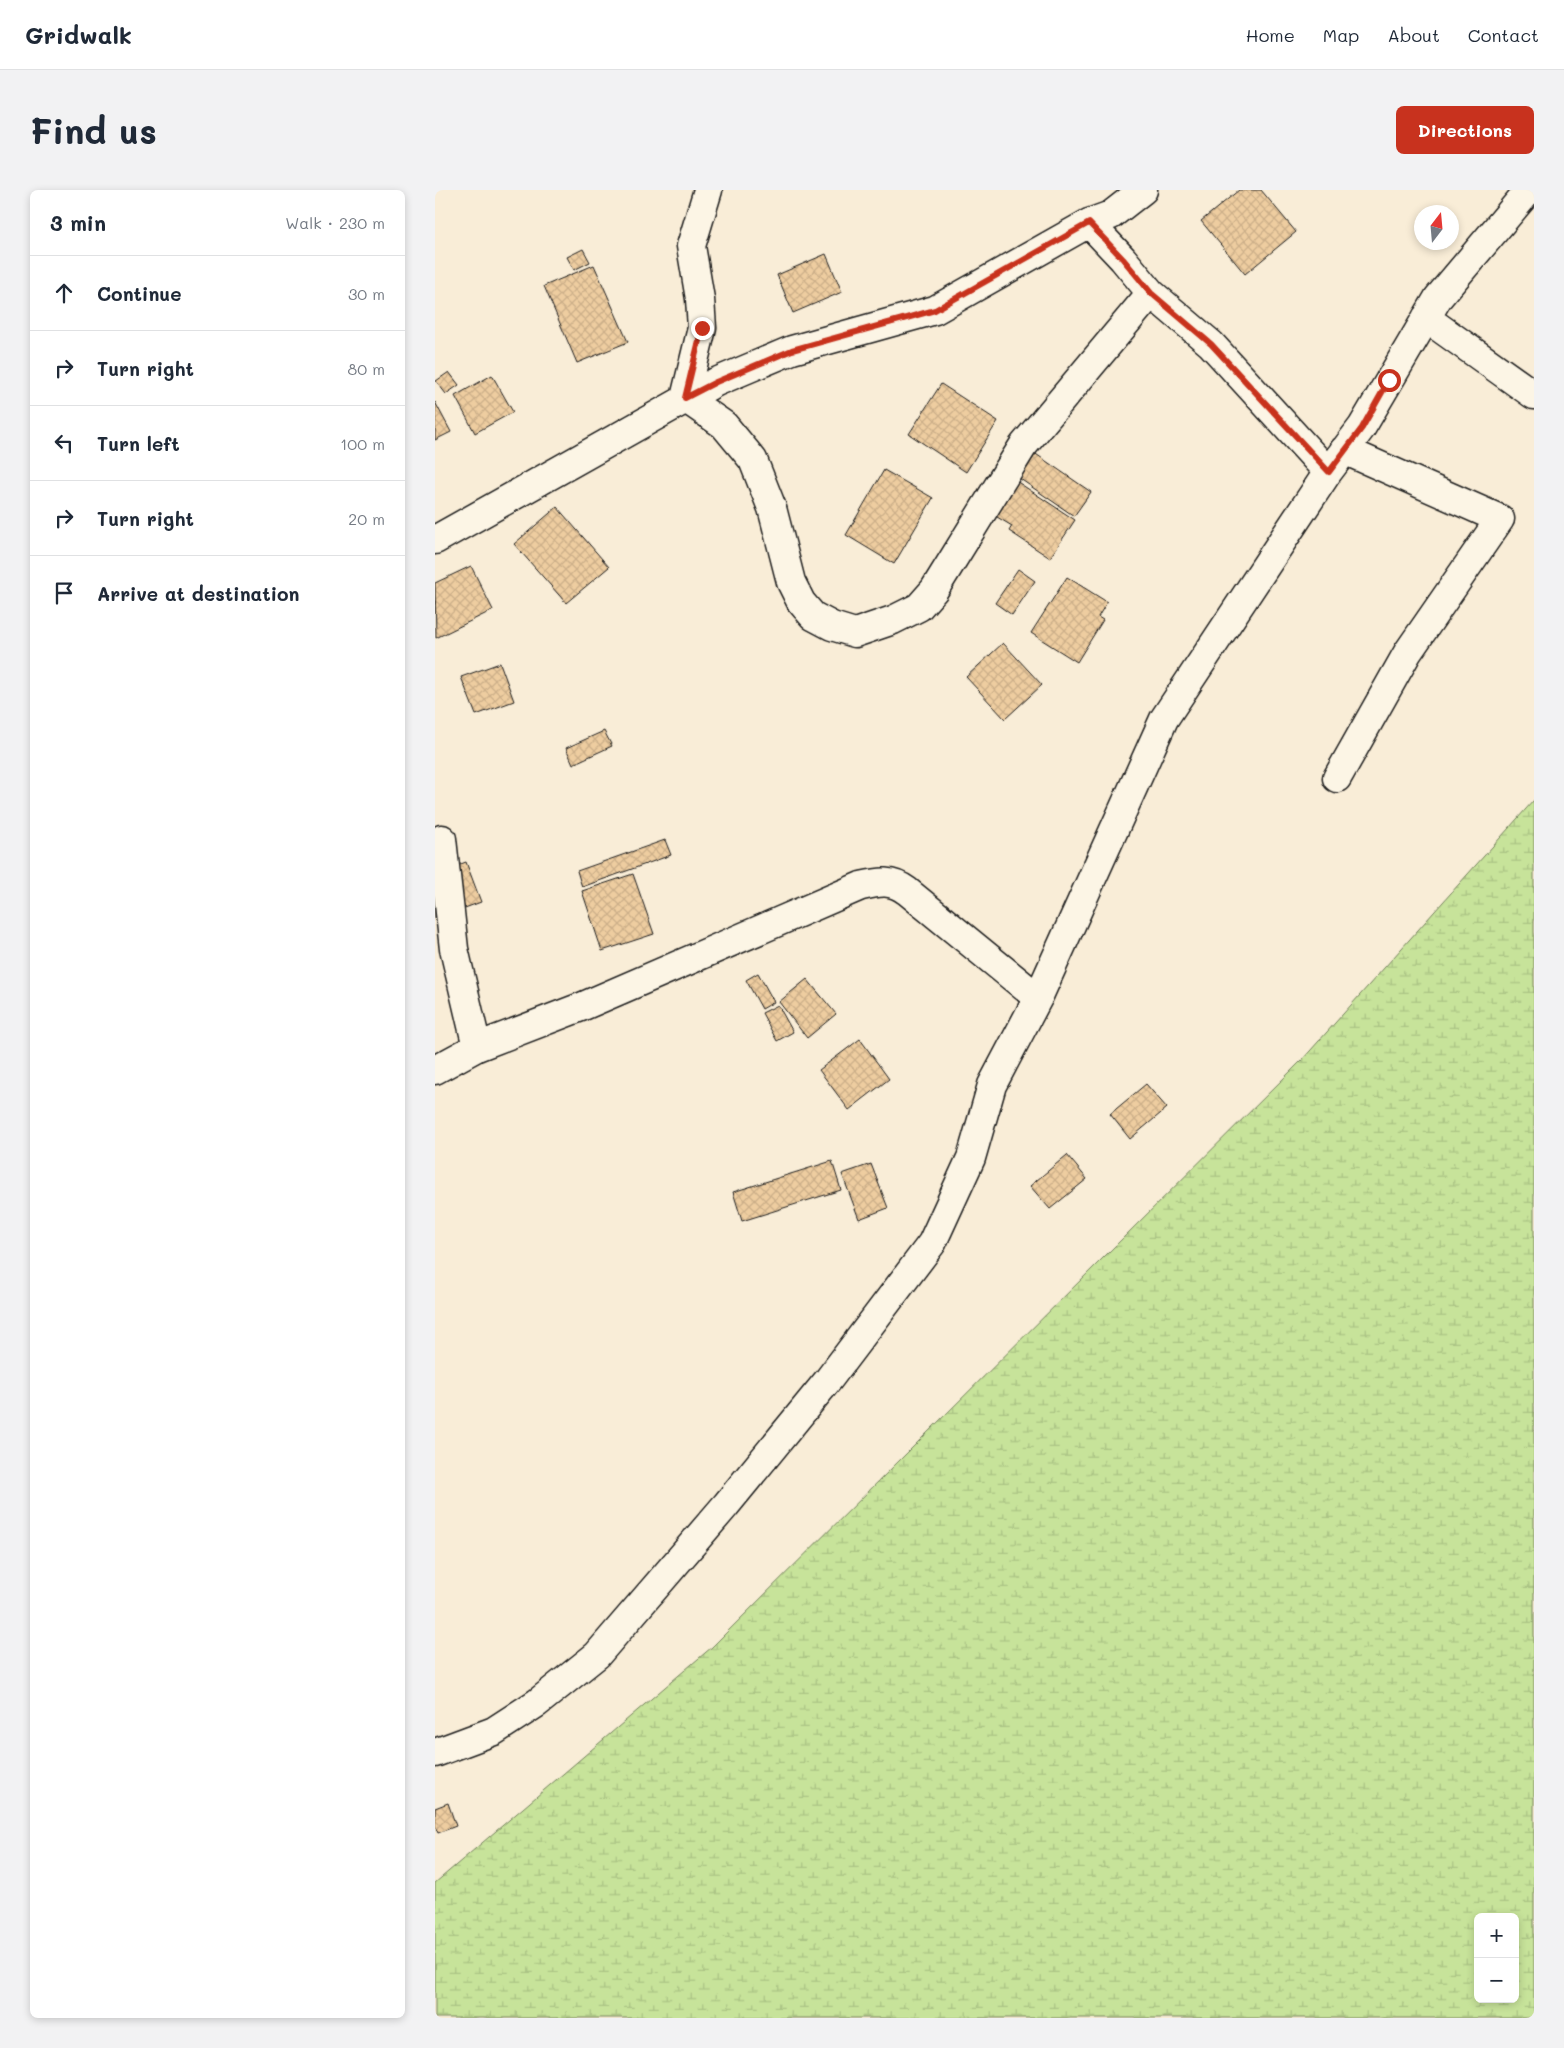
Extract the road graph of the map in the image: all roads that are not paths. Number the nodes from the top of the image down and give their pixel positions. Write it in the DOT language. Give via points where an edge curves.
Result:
graph roads {
  1 [pos="708,190"];
  2 [pos="1143,190"];
  3 [pos="1529,190"];
  4 [pos="1089,223"];
  5 [pos="1151,293"];
  6 [pos="1427,318"];
  7 [pos="1534,395"];
  8 [pos="685,398"];
  9 [pos="1344,450"];
  10 [pos="1329,472"];
  11 [pos="435,540"];
  12 [pos="1337,778"];
  13 [pos="443,839"];
  14 [pos="1038,998"];
  15 [pos="477,1046"];
  16 [pos="435,1070"];
  17 [pos="435,1753"];
  1 -- 8 [label="street" via="691,246 702,328"];
  2 -- 4 [label="street" via="1111,215"];
  3 -- 6 [label="street" via="1438,298"];
  4 -- 5 [label="street"];
  4 -- 8 [label="street" via="935,310 792,350"];
  5 -- 8 [label="street" via="1023,446 929,596 919,607 855,633 813,616 801,602 791,582 772,508 753,460 724,425"];
  5 -- 10 [label="street" via="1211,344"];
  6 -- 7 [label="street"];
  6 -- 9 [label="street" via="1362,428"];
  8 -- 11 [label="street"];
  9 -- 10 [label="street"];
  9 -- 12 [label="street" via="1501,519 1408,652"];
  10 -- 14 [label="street" via="1163,719"];
  13 -- 15 [label="street" via="454,949"];
  14 -- 15 [label="street" via="898,884 886,881 861,886 581,1007"];
  14 -- 17 [label="street" via="992,1085 971,1158 932,1243 829,1379 597,1655 537,1703 494,1731"];
  15 -- 16 [label="street"];
}
